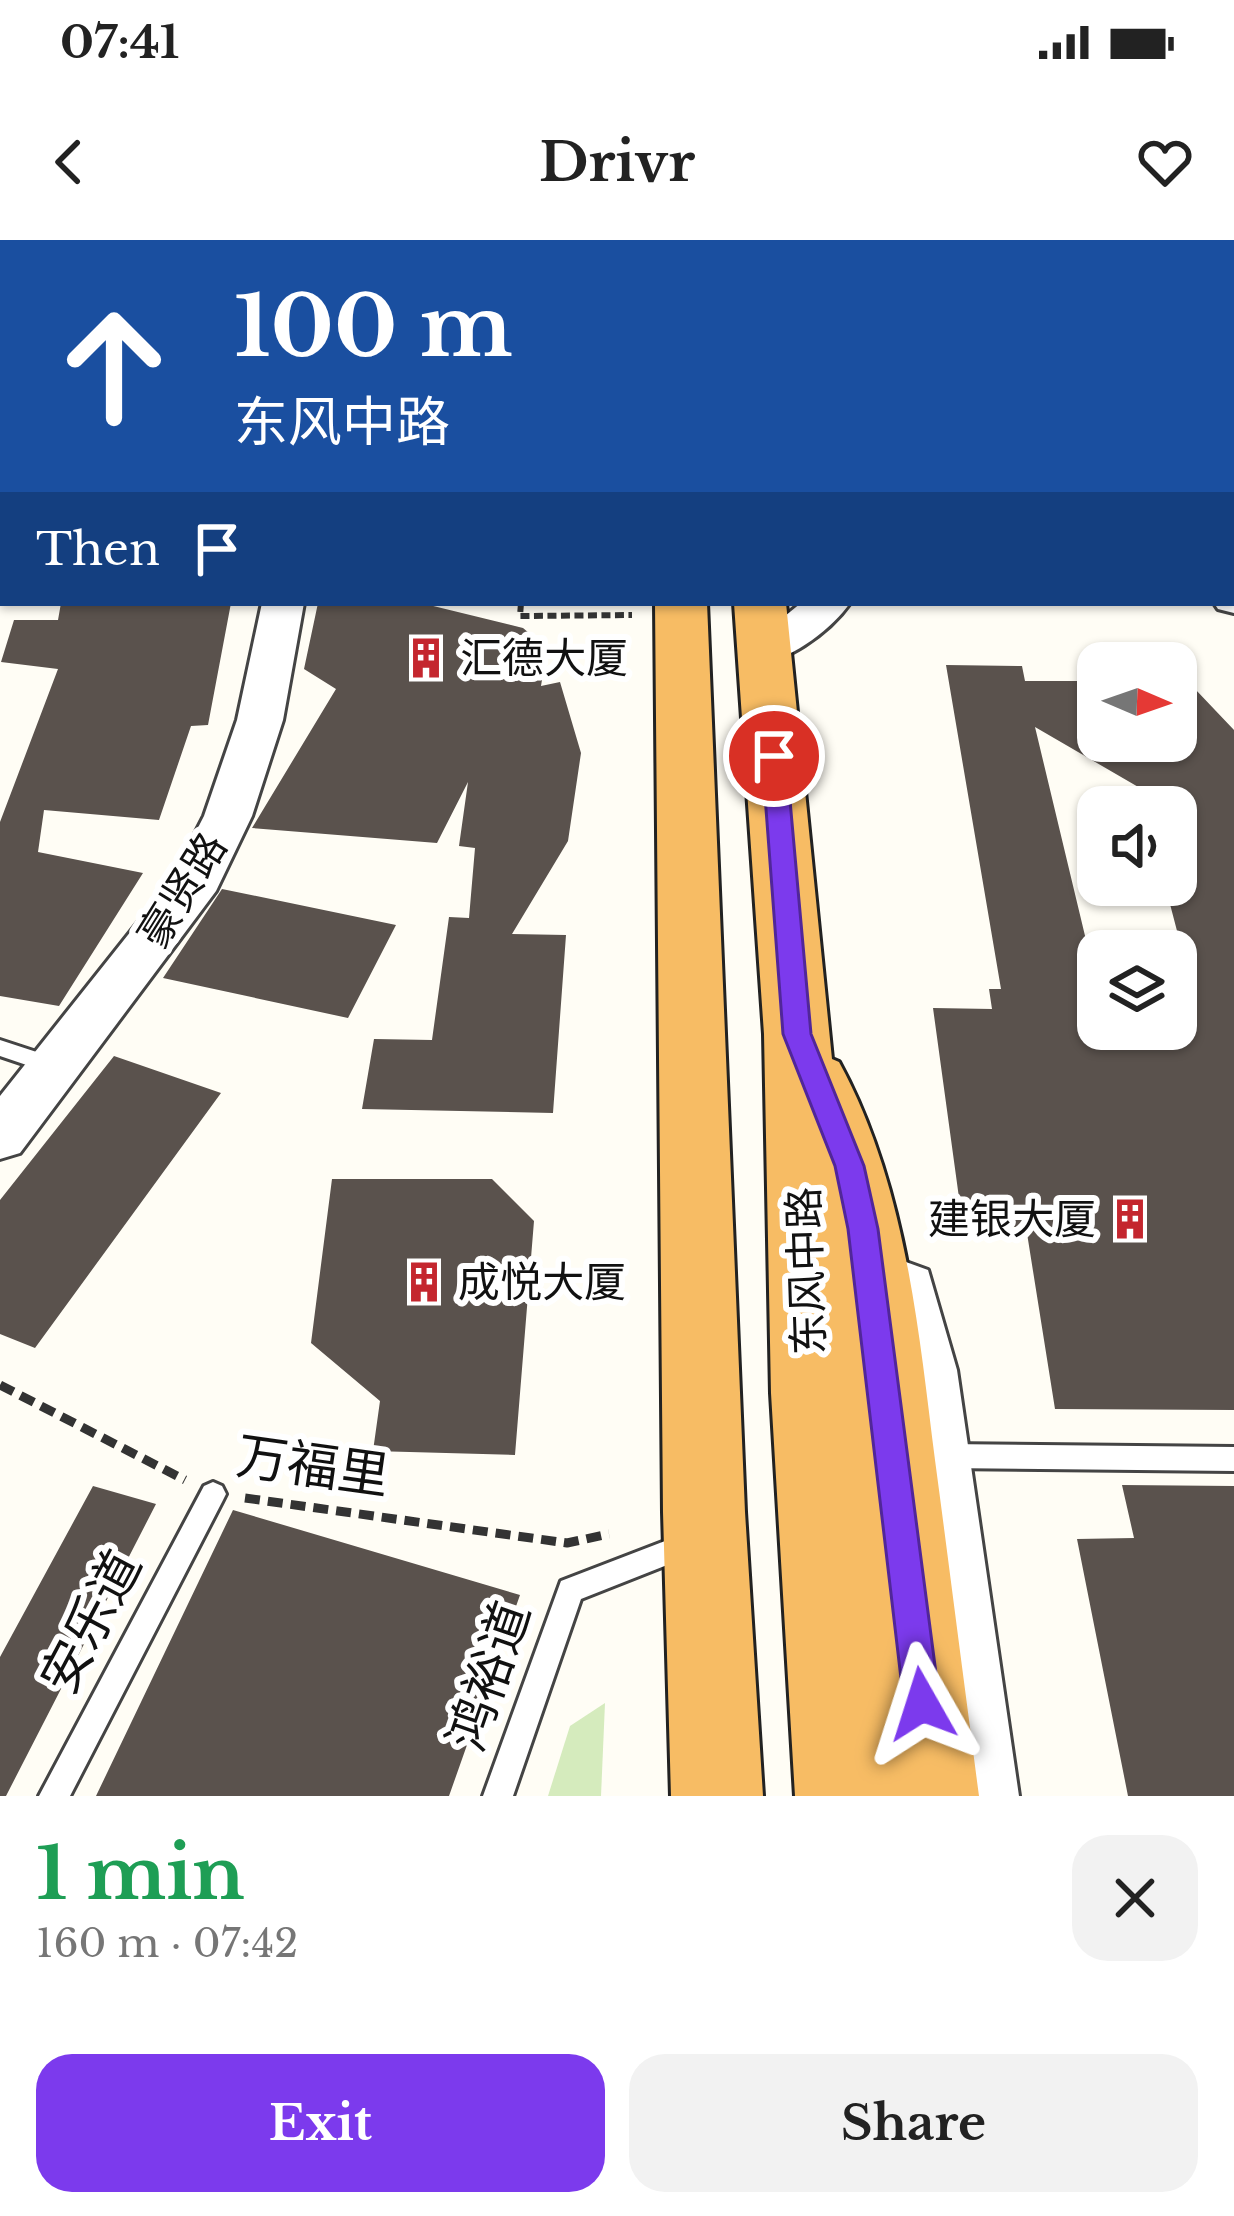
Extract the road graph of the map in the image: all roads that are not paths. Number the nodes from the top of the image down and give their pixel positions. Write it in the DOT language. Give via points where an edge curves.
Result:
graph roads {
  1 [pos="282,606"];
  2 [pos="821,606"];
  3 [pos="681,609"];
  4 [pos="762,627"];
  5 [pos="797,1034"];
  6 [pos="0,1048"];
  7 [pos="58,1068"];
  8 [pos="0,1137"];
  9 [pos="938,1456"];
  10 [pos="1234,1459"];
  11 [pos="213,1494"];
  12 [pos="706,1537"];
  13 [pos="54,1796"];
  14 [pos="498,1796"];
  15 [pos="717,1796"];
  16 [pos="841,1796"];
  17 [pos="933,1796"];
  18 [pos="982,1796"];
  1 -- 7 [label="street, 豪贤路" via="260,720 219,835 191,891"];
  2 -- 4 [label="street"];
  3 -- 12 [label="highway"];
  4 -- 5 [label="highway, 东风中路"];
  5 -- 9 [label="street" via="886,1215"];
  5 -- 16 [label="highway, 东风中路" via="810,1393"];
  5 -- 17 [label="highway" via="849,1166 886,1380"];
  6 -- 7 [label="lane"];
  7 -- 8 [label="street, 豪贤路"];
  9 -- 10 [label="lane"];
  9 -- 18 [label="street"];
  11 -- 13 [label="lane, 安乐道"];
  12 -- 14 [label="lane, 鸿裕道" via="571,1590"];
  12 -- 15 [label="highway"];
}
